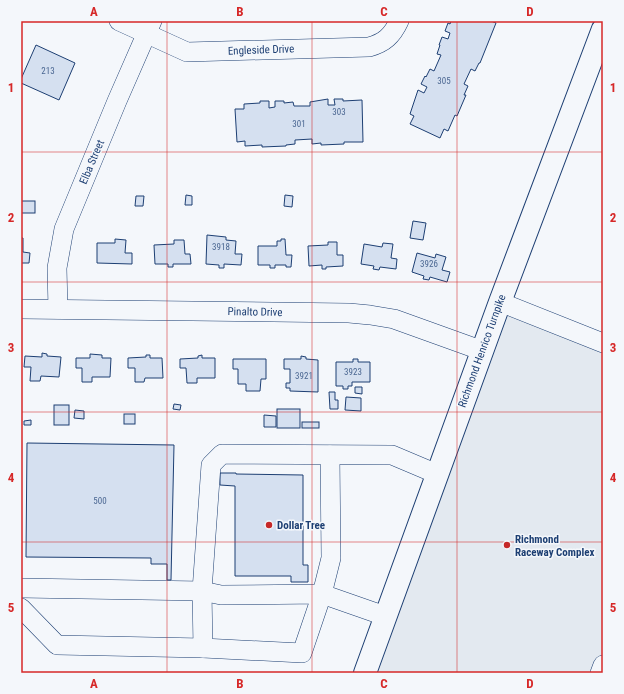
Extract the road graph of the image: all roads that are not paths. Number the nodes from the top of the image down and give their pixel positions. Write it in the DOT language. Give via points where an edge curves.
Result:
graph roads {
  1 [pos="119,21"];
  2 [pos="399,21"];
  3 [pos="149,28"];
  4 [pos="603,29"];
  5 [pos="500,302"];
  6 [pos="21,309"];
  7 [pos="58,310"];
  8 [pos="603,343"];
  9 [pos="483,351"];
  10 [pos="330,455"];
  11 [pos="437,474"];
  12 [pos="21,588"];
  13 [pos="202,591"];
  14 [pos="322,594"];
  15 [pos="21,608"];
  16 [pos="385,616"];
  17 [pos="203,648"];
  18 [pos="603,665"];
  19 [pos="365,673"];
  20 [pos="600,673"];
  1 -- 3 [label="street, Engleside Drive"];
  2 -- 3 [label="street, Engleside Drive" via="389,38 369,47 187,52"];
  3 -- 7 [label="street, Elba Street" via="64,229 57,268"];
  4 -- 5 [label="main road, Richmond Henrico Turnpike"];
  5 -- 8 [label="street"];
  5 -- 9 [label="main road, Richmond Henrico Turnpike"];
  6 -- 7 [label="street, Pinalto Drive"];
  7 -- 9 [label="street, Pinalto Drive" via="370,315 394,319"];
  9 -- 11 [label="main road, Richmond Henrico Turnpike"];
  10 -- 11 [label="street" via="392,455"];
  10 -- 13 [label="street" via="222,454 211,465"];
  10 -- 14 [label="street" via="331,558"];
  11 -- 16 [label="main road, Richmond Henrico Turnpike"];
  12 -- 13 [label="street"];
  13 -- 14 [label="street" via="221,595"];
  13 -- 17 [label="street"];
  14 -- 16 [label="street"];
  14 -- 17 [label="street" via="302,653"];
  15 -- 17 [label="street" via="57,645"];
  16 -- 19 [label="main road, Richmond Henrico Turnpike"];
  18 -- 20 [label="street"];
}
